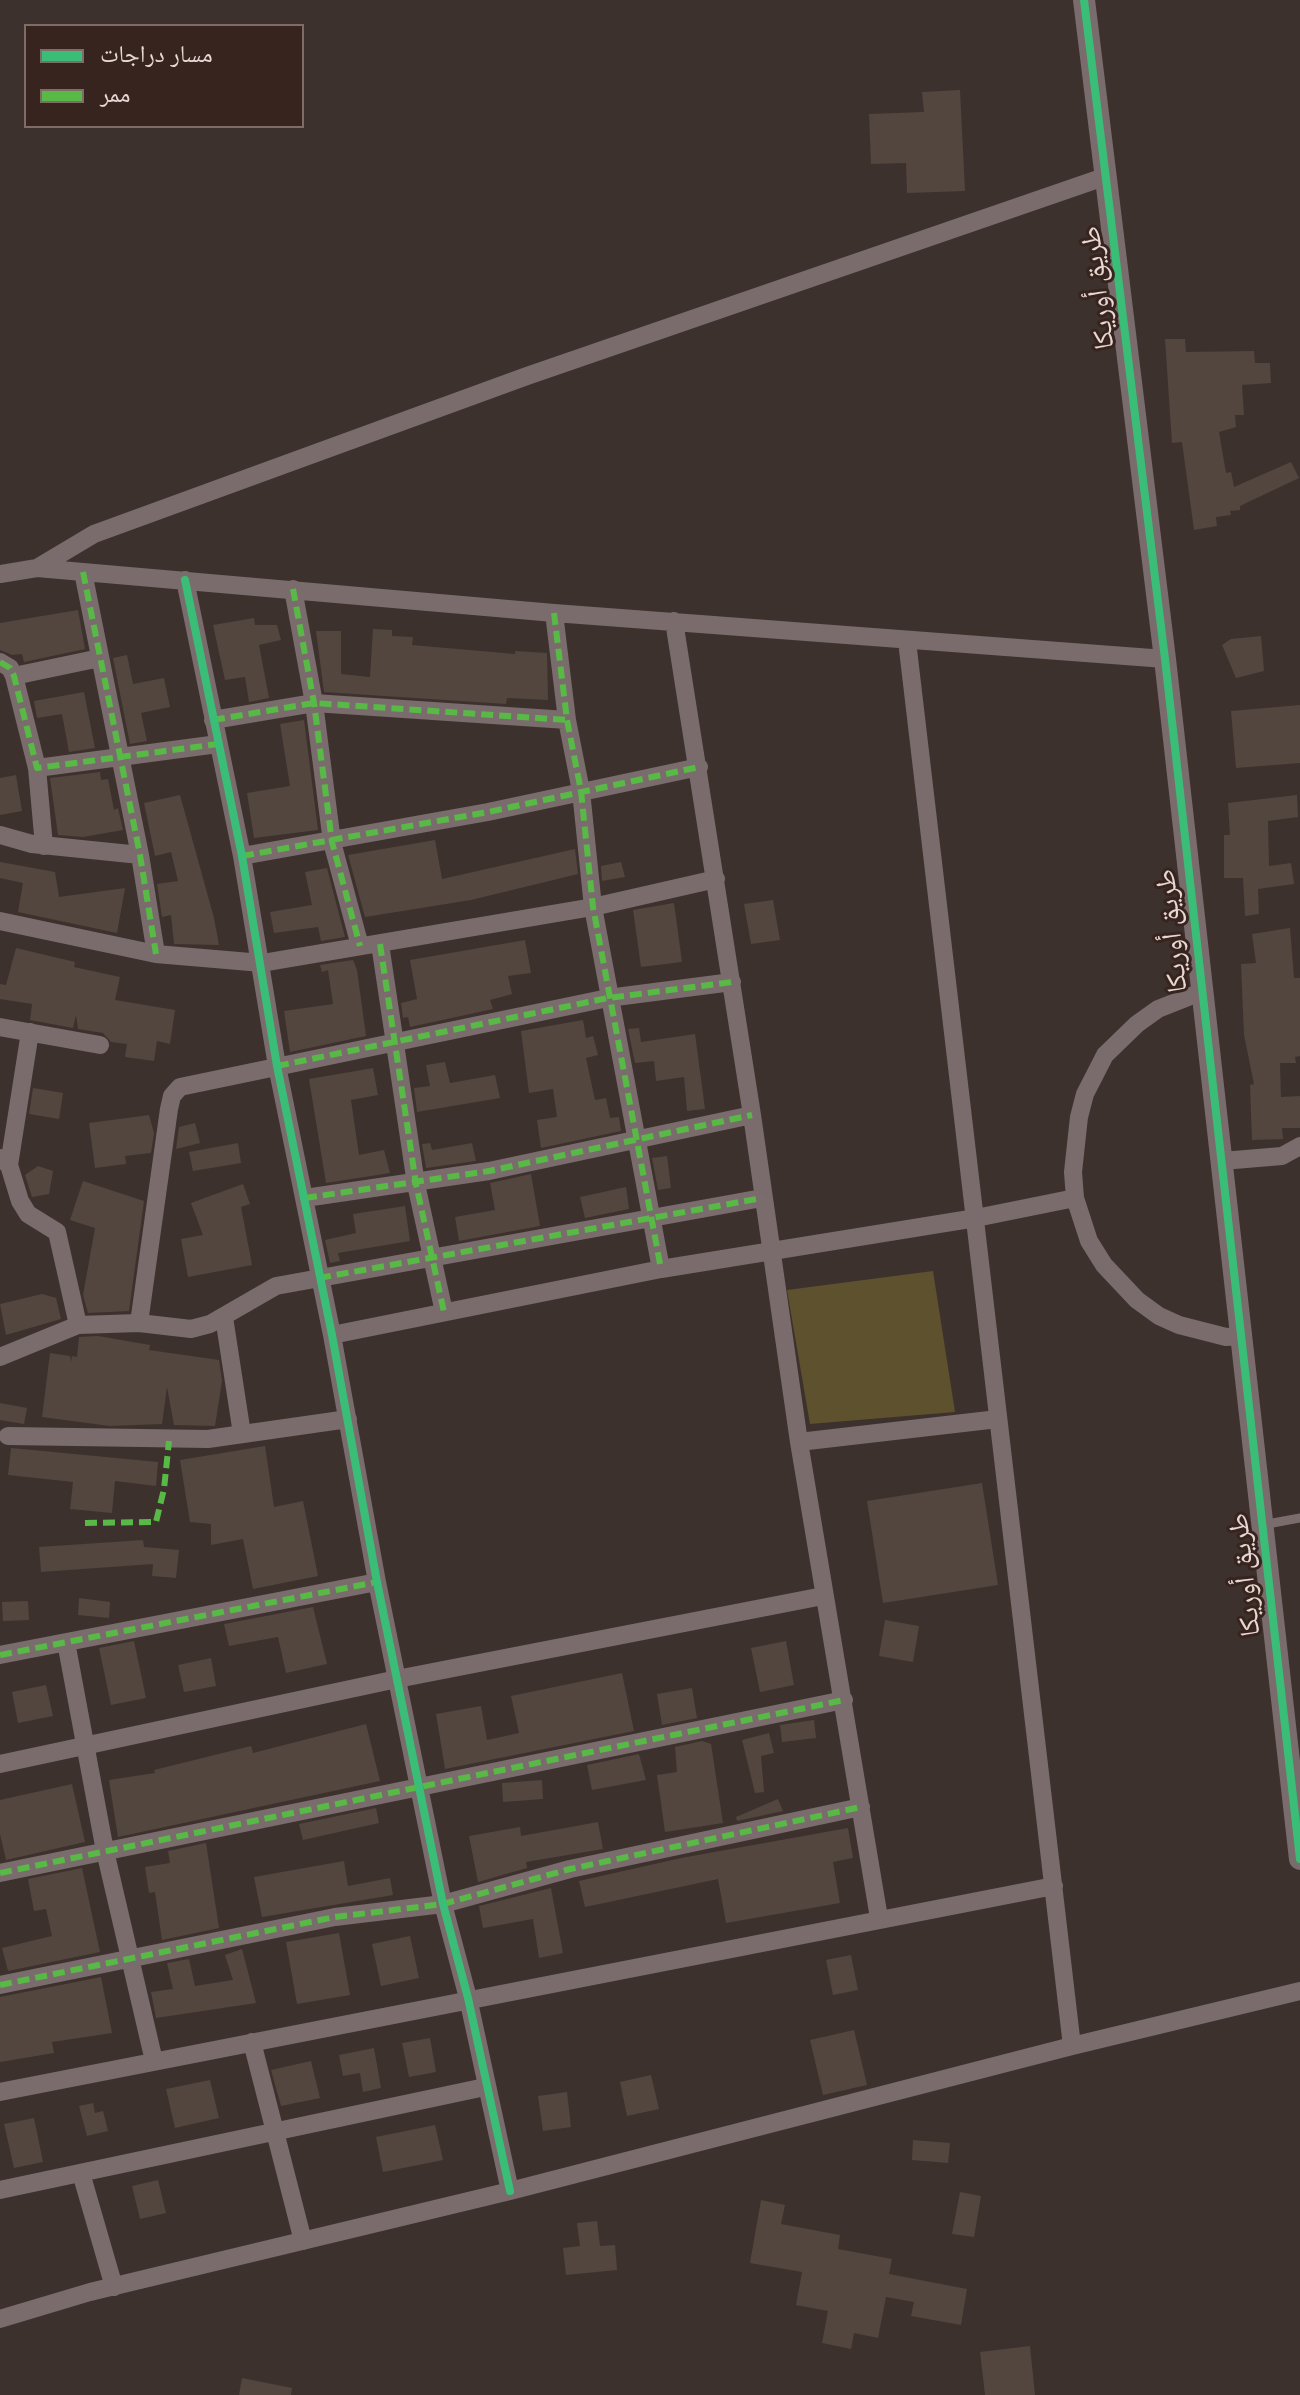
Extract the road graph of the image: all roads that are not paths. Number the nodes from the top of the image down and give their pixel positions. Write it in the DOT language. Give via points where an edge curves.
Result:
graph roads {
  1 [pos="1084,0"];
  2 [pos="1107,176"];
  3 [pos="37,568"];
  4 [pos="83,572"];
  5 [pos="0,574"];
  6 [pos="185,580"];
  7 [pos="293,589"];
  8 [pos="554,613"];
  9 [pos="674,621"];
  10 [pos="907,641"];
  11 [pos="100,658"];
  12 [pos="1165,659"];
  13 [pos="0,662"];
  14 [pos="14,676"];
  15 [pos="314,703"];
  16 [pos="213,720"];
  17 [pos="567,720"];
  18 [pos="218,744"];
  19 [pos="120,759"];
  20 [pos="699,767"];
  21 [pos="37,768"];
  22 [pos="581,791"];
  23 [pos="0,835"];
  24 [pos="332,842"];
  25 [pos="44,846"];
  26 [pos="140,855"];
  27 [pos="242,856"];
  28 [pos="716,879"];
  29 [pos="593,907"];
  30 [pos="0,921"];
  31 [pos="380,944"];
  32 [pos="360,946"];
  33 [pos="156,954"];
  34 [pos="262,963"];
  35 [pos="732,982"];
  36 [pos="1201,992"];
  37 [pos="608,998"];
  38 [pos="0,1027"];
  39 [pos="30,1032"];
  40 [pos="395,1041"];
  41 [pos="100,1045"];
  42 [pos="277,1066"];
  43 [pos="752,1115"];
  44 [pos="634,1140"];
  45 [pos="1300,1146"];
  46 [pos="1222,1161"];
  47 [pos="5,1162"];
  48 [pos="416,1184"];
  49 [pos="305,1198"];
  50 [pos="762,1198"];
  51 [pos="1075,1198"];
  52 [pos="976,1218"];
  53 [pos="650,1219"];
  54 [pos="773,1252"];
  55 [pos="433,1258"];
  56 [pos="661,1269"];
  57 [pos="319,1278"];
  58 [pos="444,1312"];
  59 [pos="224,1317"];
  60 [pos="139,1323"];
  61 [pos="78,1325"];
  62 [pos="332,1335"];
  63 [pos="1243,1336"];
  64 [pos="0,1357"];
  65 [pos="348,1419"];
  66 [pos="998,1419"];
  67 [pos="242,1434"];
  68 [pos="8,1436"];
  69 [pos="799,1442"];
  70 [pos="1300,1518"];
  71 [pos="1262,1525"];
  72 [pos="377,1582"];
  73 [pos="823,1596"];
  74 [pos="66,1642"];
  75 [pos="0,1655"];
  76 [pos="397,1679"];
  77 [pos="844,1700"];
  78 [pos="84,1745"];
  79 [pos="0,1764"];
  80 [pos="419,1789"];
  81 [pos="861,1807"];
  82 [pos="105,1851"];
  83 [pos="1300,1859"];
  84 [pos="0,1873"];
  85 [pos="1054,1886"];
  86 [pos="443,1904"];
  87 [pos="879,1918"];
  88 [pos="133,1959"];
  89 [pos="0,1985"];
  90 [pos="1300,1991"];
  91 [pos="468,1998"];
  92 [pos="252,2042"];
  93 [pos="1072,2046"];
  94 [pos="154,2061"];
  95 [pos="485,2087"];
  96 [pos="0,2092"];
  97 [pos="274,2132"];
  98 [pos="81,2173"];
  99 [pos="0,2190"];
  100 [pos="510,2191"];
  101 [pos="303,2241"];
  102 [pos="114,2287"];
  103 [pos="0,2319"];
  1 -- 2 [label="street, طريق أوريكا"];
  2 -- 3 [label="street" via="144,514 94,534"];
  2 -- 12 [label="street, طريق أوريكا"];
  3 -- 4 [label="street"];
  3 -- 5 [label="street"];
  4 -- 6 [label="street"];
  4 -- 11 [label="street"];
  6 -- 7 [label="street"];
  6 -- 16 [label="street"];
  7 -- 8 [label="street"];
  7 -- 15 [label="street"];
  8 -- 9 [label="street"];
  8 -- 17 [label="street"];
  9 -- 10 [label="street"];
  9 -- 20 [label="street"];
  10 -- 12 [label="street"];
  10 -- 52 [label="street"];
  11 -- 14 [label="street"];
  11 -- 19 [label="street"];
  12 -- 36 [label="street, طريق أوريكا"];
  13 -- 14 [label="street"];
  14 -- 21 [label="street"];
  15 -- 16 [label="street"];
  15 -- 17 [label="street"];
  15 -- 24 [label="street"];
  16 -- 18 [label="street"];
  17 -- 22 [label="street"];
  18 -- 19 [label="street"];
  18 -- 27 [label="street"];
  19 -- 21 [label="street"];
  19 -- 26 [label="street"];
  20 -- 22 [label="street"];
  20 -- 28 [label="street"];
  21 -- 25 [label="street"];
  22 -- 24 [label="street"];
  22 -- 29 [label="street"];
  23 -- 25 [label="street"];
  24 -- 27 [label="street"];
  24 -- 32 [label="street"];
  25 -- 26 [label="street"];
  26 -- 33 [label="street"];
  27 -- 34 [label="street"];
  28 -- 29 [label="street"];
  28 -- 35 [label="street"];
  29 -- 31 [label="street"];
  29 -- 37 [label="street"];
  30 -- 33 [label="street"];
  31 -- 32 [label="street"];
  31 -- 40 [label="street"];
  32 -- 34 [label="street"];
  33 -- 34 [label="street"];
  34 -- 42 [label="street"];
  35 -- 37 [label="street"];
  35 -- 43 [label="street"];
  36 -- 46 [label="street, طريق أوريكا"];
  36 -- 51 [label="street" via="1179,998 1137,1024 1105,1055 1085,1094 1077,1130"];
  37 -- 40 [label="street"];
  37 -- 44 [label="street"];
  38 -- 39 [label="street"];
  39 -- 41 [label="street"];
  39 -- 47 [label="street"];
  40 -- 42 [label="street"];
  40 -- 48 [label="street"];
  42 -- 49 [label="street"];
  42 -- 60 [label="street" via="180,1087 172,1096"];
  43 -- 44 [label="street"];
  43 -- 50 [label="street"];
  44 -- 48 [label="street"];
  44 -- 53 [label="street"];
  45 -- 46 [label="street" via="1282,1156"];
  46 -- 63 [label="street, طريق أوريكا"];
  47 -- 61 [label="street" via="28,1214 57,1232"];
  48 -- 49 [label="street"];
  48 -- 55 [label="street"];
  49 -- 57 [label="street"];
  50 -- 53 [label="street"];
  50 -- 54 [label="street"];
  51 -- 52 [label="street"];
  51 -- 63 [label="street" via="1089,1241 1137,1300 1179,1325"];
  52 -- 54 [label="street"];
  52 -- 66 [label="street"];
  53 -- 55 [label="street"];
  53 -- 56 [label="street"];
  54 -- 56 [label="street"];
  54 -- 69 [label="street"];
  55 -- 57 [label="street"];
  55 -- 58 [label="street"];
  56 -- 58 [label="street"];
  57 -- 59 [label="street" via="276,1286"];
  57 -- 62 [label="street"];
  58 -- 62 [label="street"];
  59 -- 60 [label="street" via="191,1329"];
  59 -- 67 [label="street"];
  60 -- 61 [label="street"];
  61 -- 64 [label="street"];
  62 -- 65 [label="street"];
  63 -- 71 [label="street, طريق أوريكا"];
  65 -- 67 [label="street"];
  65 -- 72 [label="street"];
  66 -- 69 [label="street"];
  66 -- 85 [label="street"];
  67 -- 68 [label="street" via="169,1441"];
  69 -- 73 [label="street"];
  70 -- 71 [label="lane"];
  71 -- 83 [label="street, طريق أوريكا"];
  72 -- 74 [label="street"];
  72 -- 76 [label="street"];
  73 -- 76 [label="street"];
  73 -- 77 [label="street"];
  74 -- 75 [label="street"];
  74 -- 78 [label="street"];
  76 -- 78 [label="street"];
  76 -- 80 [label="street"];
  77 -- 80 [label="street"];
  77 -- 81 [label="street"];
  78 -- 79 [label="street"];
  78 -- 82 [label="street"];
  80 -- 82 [label="street"];
  80 -- 86 [label="street"];
  81 -- 86 [label="street" via="570,1869"];
  81 -- 87 [label="street"];
  82 -- 84 [label="street"];
  82 -- 88 [label="street"];
  85 -- 87 [label="street"];
  85 -- 93 [label="street"];
  86 -- 88 [label="street" via="335,1917"];
  86 -- 91 [label="street"];
  87 -- 91 [label="street"];
  88 -- 89 [label="street"];
  88 -- 94 [label="street"];
  90 -- 93 [label="street"];
  91 -- 92 [label="street"];
  91 -- 95 [label="street"];
  92 -- 94 [label="street"];
  92 -- 97 [label="street"];
  93 -- 100 [label="street"];
  94 -- 96 [label="street"];
  95 -- 97 [label="street"];
  95 -- 100 [label="street"];
  97 -- 98 [label="street"];
  97 -- 101 [label="street"];
  98 -- 99 [label="street"];
  98 -- 102 [label="street"];
  100 -- 101 [label="street"];
  101 -- 102 [label="street"];
  102 -- 103 [label="street"];
}
